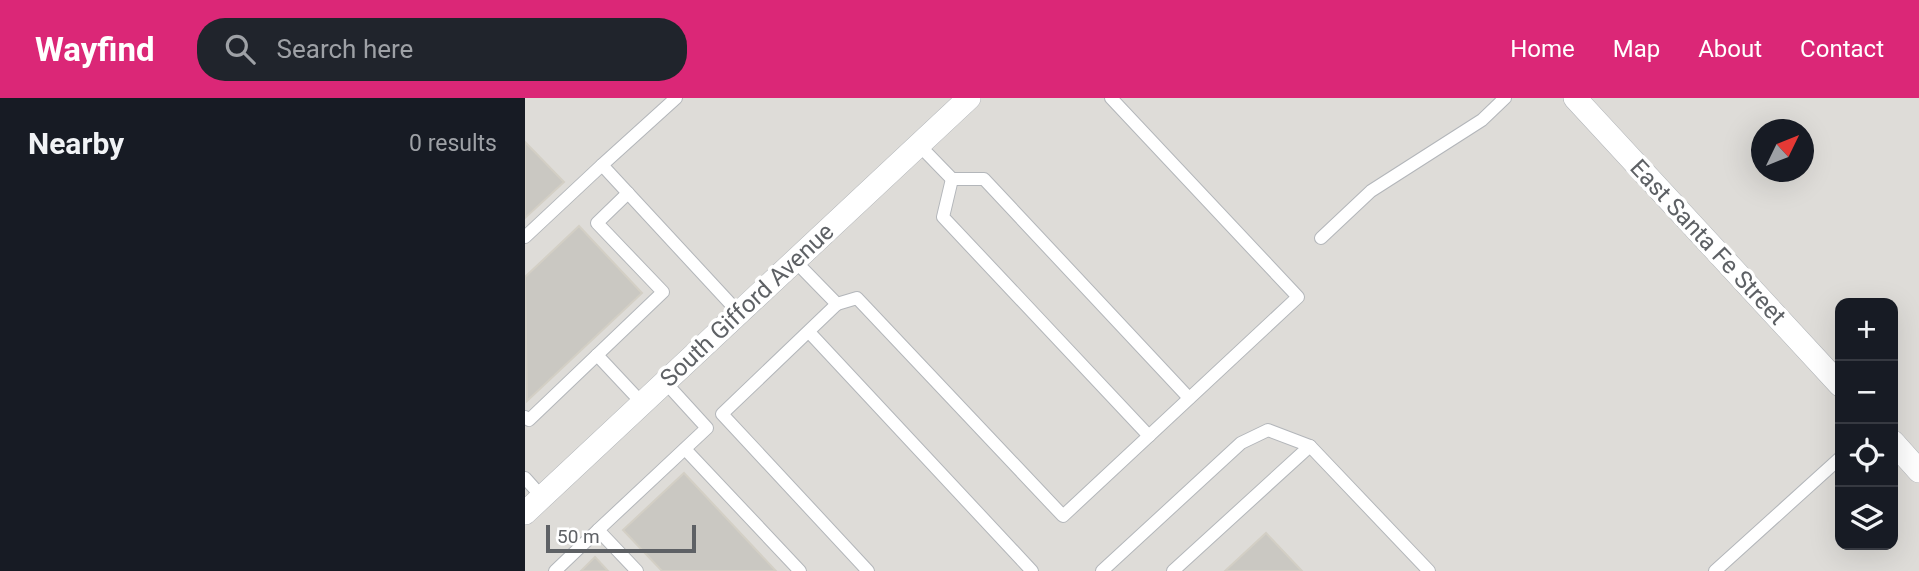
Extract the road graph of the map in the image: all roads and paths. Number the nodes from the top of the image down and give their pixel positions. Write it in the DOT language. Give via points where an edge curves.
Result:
graph roads {
  1 [pos="675,98"];
  2 [pos="969,98"];
  3 [pos="1111,98"];
  4 [pos="1505,98"];
  5 [pos="1575,98"];
  6 [pos="919,145"];
  7 [pos="602,165"];
  8 [pos="952,179"];
  9 [pos="628,193"];
  10 [pos="525,237"];
  11 [pos="1321,237"];
  12 [pos="795,261"];
  13 [pos="837,304"];
  14 [pos="739,313"];
  15 [pos="809,332"];
  16 [pos="597,355"];
  17 [pos="1835,381"];
  18 [pos="665,382"];
  19 [pos="1189,398"];
  20 [pos="642,403"];
  21 [pos="722,414"];
  22 [pos="525,416"];
  23 [pos="707,428"];
  24 [pos="1149,436"];
  25 [pos="1310,446"];
  26 [pos="1898,448"];
  27 [pos="685,449"];
  28 [pos="1835,463"];
  29 [pos="1919,471"];
  30 [pos="525,478"];
  31 [pos="542,497"];
  32 [pos="525,513"];
  33 [pos="598,530"];
  34 [pos="555,571"];
  35 [pos="637,571"];
  36 [pos="800,571"];
  37 [pos="868,571"];
  38 [pos="1032,571"];
  39 [pos="1102,571"];
  40 [pos="1173,571"];
  41 [pos="1429,571"];
  42 [pos="1715,571"];
  1 -- 7 [label="lane"];
  2 -- 6 [label="street, South Gifford Avenue"];
  3 -- 19 [label="lane" via="1298,297"];
  4 -- 11 [label="lane" via="1482,120 1371,191"];
  5 -- 17 [label="street, East Santa Fe Street"];
  6 -- 8 [label="lane"];
  6 -- 12 [label="street, South Gifford Avenue"];
  7 -- 9 [label="lane"];
  7 -- 10 [label="lane"];
  8 -- 19 [label="lane" via="984,179"];
  8 -- 24 [label="lane" via="943,217"];
  9 -- 14 [label="lane"];
  9 -- 16 [label="lane" via="597,223 663,292"];
  12 -- 13 [label="lane"];
  12 -- 14 [label="street, South Gifford Avenue"];
  13 -- 15 [label="lane"];
  13 -- 24 [label="lane" via="857,298 1063,516"];
  14 -- 18 [label="street, South Gifford Avenue"];
  15 -- 21 [label="lane"];
  15 -- 38 [label="lane"];
  16 -- 20 [label="lane"];
  16 -- 22 [label="lane" via="529,420"];
  18 -- 20 [label="street, South Gifford Avenue"];
  18 -- 23 [label="lane"];
  19 -- 24 [label="lane"];
  20 -- 31 [label="street, South Gifford Avenue"];
  21 -- 23 [label="lane"];
  21 -- 37 [label="lane"];
  23 -- 27 [label="lane"];
  25 -- 39 [label="lane" via="1268,430 1241,443"];
  25 -- 40 [label="lane"];
  25 -- 41 [label="lane"];
  26 -- 29 [label="street"];
  27 -- 33 [label="lane"];
  27 -- 36 [label="lane"];
  28 -- 42 [label="lane"];
  30 -- 31 [label="lane"];
  31 -- 32 [label="street, South Gifford Avenue"];
  33 -- 34 [label="lane"];
  33 -- 35 [label="lane"];
}
